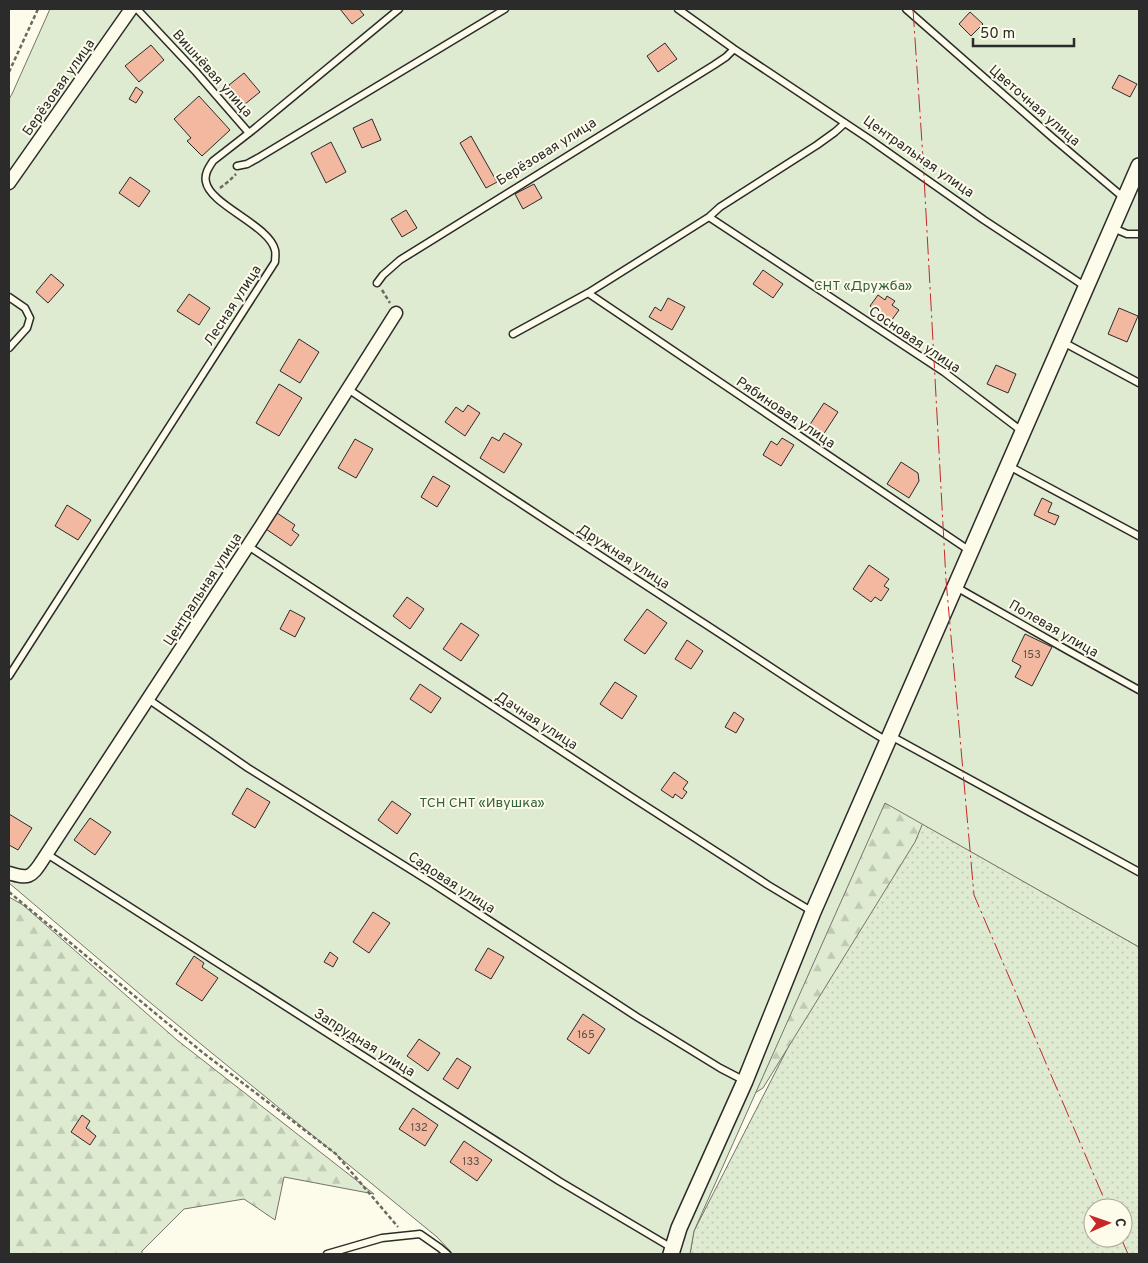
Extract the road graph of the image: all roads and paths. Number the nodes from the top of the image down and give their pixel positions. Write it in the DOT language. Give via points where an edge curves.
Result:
graph roads {
  1 [pos="38,9"];
  2 [pos="131,9"];
  3 [pos="137,9"];
  4 [pos="386,9"];
  5 [pos="399,9"];
  6 [pos="505,9"];
  7 [pos="678,9"];
  8 [pos="906,9"];
  9 [pos="392,15"];
  10 [pos="734,49"];
  11 [pos="9,72"];
  12 [pos="845,123"];
  13 [pos="249,133"];
  14 [pos="240,165"];
  15 [pos="1139,166"];
  16 [pos="9,182"];
  17 [pos="213,193"];
  18 [pos="1125,199"];
  19 [pos="709,217"];
  20 [pos="1112,228"];
  21 [pos="1139,234"];
  22 [pos="377,283"];
  23 [pos="1087,287"];
  24 [pos="588,292"];
  25 [pos="9,297"];
  26 [pos="396,313"];
  27 [pos="513,334"];
  28 [pos="1063,342"];
  29 [pos="9,348"];
  30 [pos="1139,384"];
  31 [pos="348,389"];
  32 [pos="1023,433"];
  33 [pos="1009,466"];
  34 [pos="1139,536"];
  35 [pos="248,546"];
  36 [pos="972,552"];
  37 [pos="956,586"];
  38 [pos="9,676"];
  39 [pos="1139,690"];
  40 [pos="148,699"];
  41 [pos="889,739"];
  42 [pos="47,854"];
  43 [pos="1139,872"];
  44 [pos="9,873"];
  45 [pos="9,892"];
  46 [pos="813,912"];
  47 [pos="745,1081"];
  48 [pos="405,1236"];
  49 [pos="672,1251"];
  50 [pos="327,1254"];
  51 [pos="447,1254"];
  1 -- 11 [label="path"];
  2 -- 16 [label="street, Берёзовая улица"];
  3 -- 13 [label="lane, Вишнёвая улица"];
  4 -- 9 [label="lane"];
  5 -- 9 [label="lane"];
  6 -- 14 [label="lane" via="258,158"];
  7 -- 10 [label="lane, Центральная улица"];
  8 -- 18 [label="lane, Цветочная улица"];
  9 -- 13 [label="lane"];
  10 -- 12 [label="lane, Центральная улица"];
  10 -- 22 [label="lane, Берёзовая улица" via="714,65 400,260"];
  12 -- 19 [label="lane"];
  12 -- 23 [label="lane, Центральная улица"];
  13 -- 17 [label="lane" via="208,168 206,184"];
  14 -- 17 [label="path" via="229,182"];
  15 -- 18 [label="street"];
  17 -- 38 [label="lane, Лесная улица" via="268,238 276,252 275,262"];
  18 -- 20 [label="street"];
  19 -- 24 [label="lane"];
  19 -- 32 [label="lane, Сосновая улица" via="944,372"];
  20 -- 21 [label="lane" via="1127,234"];
  20 -- 23 [label="street"];
  22 -- 26 [label="path"];
  23 -- 28 [label="street"];
  24 -- 27 [label="lane"];
  24 -- 36 [label="lane, Рябиновая улица"];
  25 -- 29 [label="lane" via="25,308 30,318 27,328"];
  26 -- 31 [label="street, Центральная улица"];
  28 -- 30 [label="lane"];
  28 -- 32 [label="street"];
  31 -- 35 [label="street, Центральная улица"];
  31 -- 41 [label="lane, Дружная улица" via="844,716"];
  32 -- 33 [label="street"];
  33 -- 34 [label="lane"];
  33 -- 36 [label="street"];
  35 -- 40 [label="street, Центральная улица"];
  35 -- 46 [label="lane, Дачная улица"];
  36 -- 37 [label="street"];
  37 -- 39 [label="lane, Полевая улица"];
  37 -- 41 [label="street"];
  40 -- 42 [label="street, Центральная улица"];
  40 -- 47 [label="lane, Садовая улица" via="248,768 646,1022"];
  41 -- 43 [label="lane, Дружная улица"];
  41 -- 46 [label="street"];
  42 -- 44 [label="street, Центральная улица" via="32,874 21,877"];
  42 -- 49 [label="lane, Запрудная улица"];
  45 -- 48 [label="path" via="202,1052 336,1154"];
  46 -- 47 [label="street"];
  47 -- 49 [label="street"];
  48 -- 50 [label="lane" via="382,1238"];
  48 -- 51 [label="lane" via="420,1234"];
}
